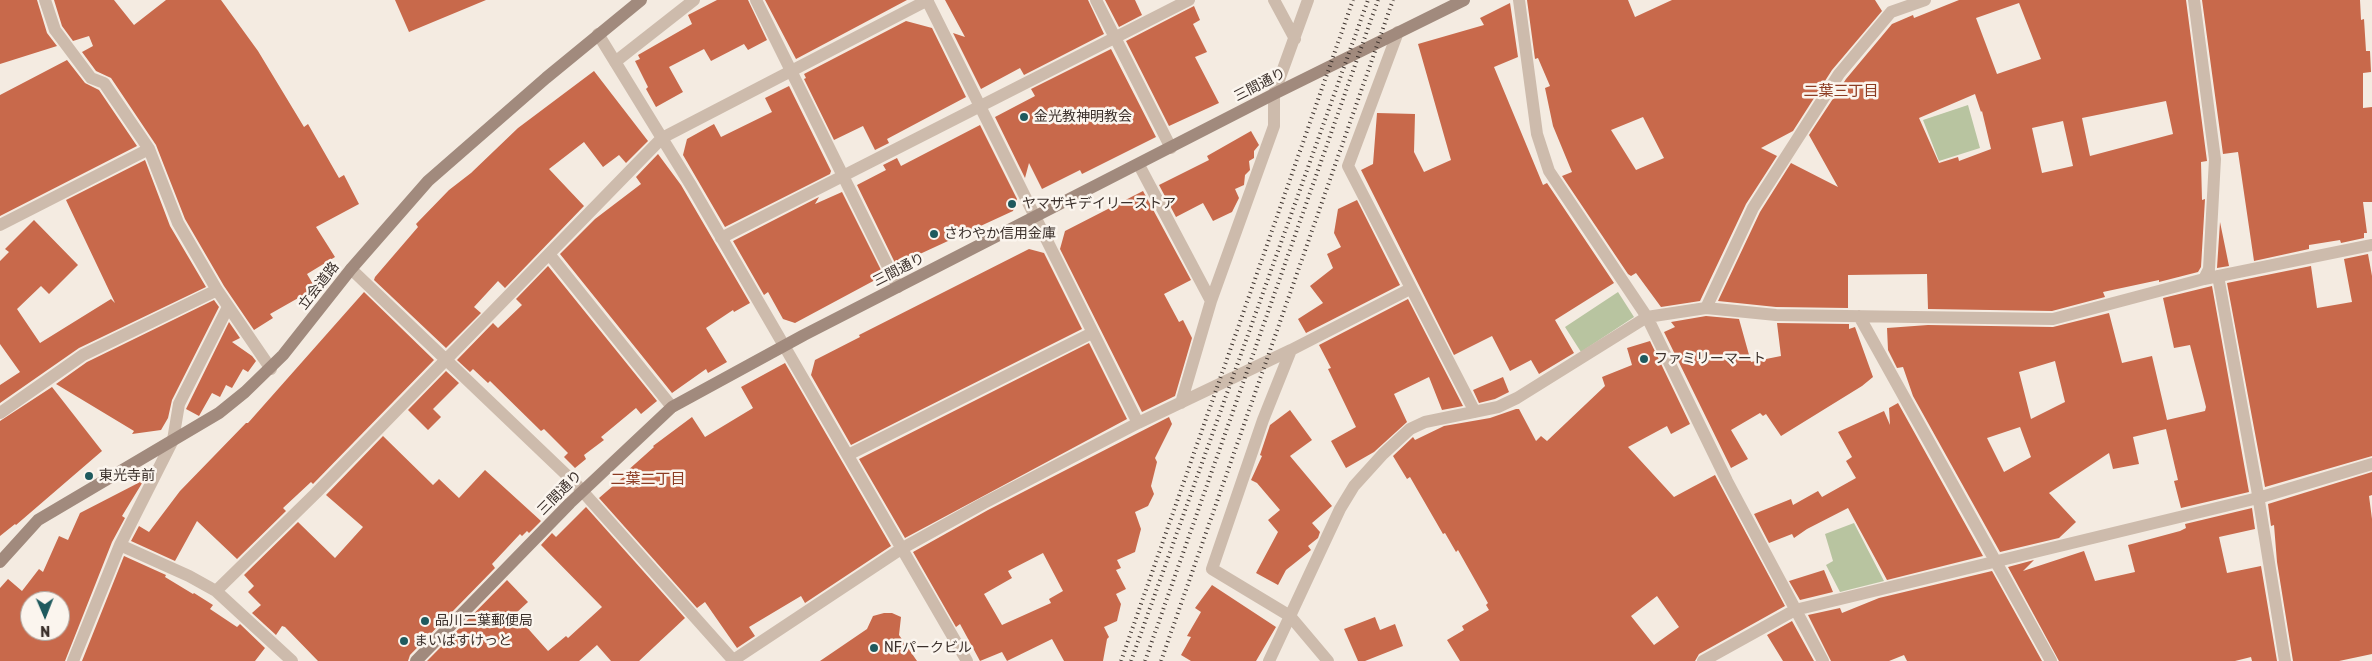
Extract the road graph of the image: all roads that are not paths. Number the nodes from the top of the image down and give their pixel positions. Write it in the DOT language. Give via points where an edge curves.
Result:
graph roads {
  1 [pos="45,0"];
  2 [pos="641,0"];
  3 [pos="694,0"];
  4 [pos="756,0"];
  5 [pos="927,0"];
  6 [pos="1096,0"];
  7 [pos="1189,0"];
  8 [pos="1274,0"];
  9 [pos="1308,0"];
  10 [pos="1464,0"];
  11 [pos="1519,0"];
  12 [pos="1925,0"];
  13 [pos="2194,0"];
  14 [pos="1889,6"];
  15 [pos="1398,32"];
  16 [pos="598,34"];
  17 [pos="1114,38"];
  18 [pos="1295,39"];
  19 [pos="615,62"];
  20 [pos="790,70"];
  21 [pos="1274,94"];
  22 [pos="980,106"];
  23 [pos="662,138"];
  24 [pos="1171,148"];
  25 [pos="149,149"];
  26 [pos="1139,164"];
  27 [pos="843,176"];
  28 [pos="1034,218"];
  29 [pos="0,225"];
  30 [pos="721,238"];
  31 [pos="2372,245"];
  32 [pos="549,254"];
  33 [pos="351,269"];
  34 [pos="2218,276"];
  35 [pos="2204,279"];
  36 [pos="898,287"];
  37 [pos="1410,289"];
  38 [pos="217,290"];
  39 [pos="1211,301"];
  40 [pos="228,307"];
  41 [pos="1706,308"];
  42 [pos="1859,316"];
  43 [pos="1647,317"];
  44 [pos="1092,333"];
  45 [pos="785,347"];
  46 [pos="1291,350"];
  47 [pos="445,359"];
  48 [pos="271,369"];
  49 [pos="1181,404"];
  50 [pos="672,407"];
  51 [pos="1475,412"];
  52 [pos="0,413"];
  53 [pos="1138,423"];
  54 [pos="173,440"];
  55 [pos="848,455"];
  56 [pos="2372,464"];
  57 [pos="583,491"];
  58 [pos="2258,498"];
  59 [pos="120,546"];
  60 [pos="901,550"];
  61 [pos="1995,560"];
  62 [pos="0,562"];
  63 [pos="216,591"];
  64 [pos="1795,610"];
  65 [pos="1290,616"];
  66 [pos="73,661"];
  67 [pos="292,661"];
  68 [pos="416,661"];
  69 [pos="732,661"];
  70 [pos="967,661"];
  71 [pos="1269,661"];
  72 [pos="1328,661"];
  73 [pos="1704,661"];
  74 [pos="1823,661"];
  75 [pos="2051,661"];
  76 [pos="2284,661"];
  1 -- 25 [label="street" via="55,30 91,78 104,83"];
  2 -- 16 [label="street, 立会道路"];
  3 -- 19 [label="street"];
  4 -- 20 [label="street"];
  5 -- 20 [label="street"];
  5 -- 22 [label="street"];
  6 -- 17 [label="street"];
  7 -- 17 [label="street"];
  8 -- 18 [label="street"];
  9 -- 18 [label="street"];
  10 -- 15 [label="street, 三間通り"];
  11 -- 43 [label="street" via="1538,134 1549,170"];
  12 -- 14 [label="street"];
  13 -- 35 [label="street" via="2215,158 2209,269"];
  14 -- 41 [label="street" via="1839,74 1753,208"];
  15 -- 21 [label="street, 三間通り"];
  15 -- 37 [label="street" via="1348,166"];
  16 -- 19 [label="street"];
  16 -- 33 [label="street, 立会道路" via="428,181"];
  17 -- 22 [label="street"];
  17 -- 24 [label="street"];
  18 -- 21 [label="street"];
  19 -- 23 [label="street"];
  20 -- 23 [label="street"];
  20 -- 27 [label="street"];
  21 -- 24 [label="street, 三間通り"];
  21 -- 39 [label="street" via="1274,126"];
  22 -- 27 [label="street"];
  22 -- 28 [label="street"];
  23 -- 30 [label="street"];
  23 -- 32 [label="street"];
  24 -- 26 [label="street, 三間通り"];
  25 -- 29 [label="street"];
  25 -- 38 [label="street" via="178,223"];
  26 -- 28 [label="street, 三間通り"];
  26 -- 39 [label="street"];
  27 -- 30 [label="street"];
  27 -- 36 [label="street"];
  28 -- 36 [label="street, 三間通り"];
  28 -- 44 [label="street"];
  30 -- 45 [label="street"];
  31 -- 34 [label="street"];
  32 -- 47 [label="street"];
  32 -- 50 [label="street"];
  33 -- 47 [label="street"];
  33 -- 48 [label="street, 立会道路"];
  34 -- 35 [label="street"];
  34 -- 58 [label="street"];
  35 -- 42 [label="street" via="2053,319"];
  36 -- 45 [label="street, 三間通り"];
  37 -- 46 [label="street"];
  37 -- 51 [label="street"];
  38 -- 40 [label="street"];
  38 -- 52 [label="street" via="83,355"];
  39 -- 49 [label="street"];
  40 -- 48 [label="street"];
  40 -- 54 [label="street" via="179,404"];
  41 -- 42 [label="street" via="1776,315"];
  41 -- 43 [label="street"];
  42 -- 61 [label="street"];
  43 -- 51 [label="street" via="1518,398"];
  43 -- 64 [label="street" via="1726,481"];
  44 -- 53 [label="street"];
  44 -- 55 [label="street"];
  45 -- 50 [label="street, 三間通り"];
  45 -- 55 [label="street"];
  46 -- 49 [label="street"];
  46 -- 65 [label="street" via="1263,420 1212,569"];
  47 -- 57 [label="street"];
  47 -- 63 [label="street"];
  48 -- 54 [label="street, 立会道路" via="219,413"];
  49 -- 53 [label="street"];
  50 -- 57 [label="street, 三間通り"];
  51 -- 65 [label="street" via="1425,422 1410,429 1383,454 1354,486 1340,509"];
  53 -- 60 [label="street"];
  54 -- 59 [label="street"];
  54 -- 62 [label="street, 立会道路" via="38,520"];
  55 -- 60 [label="street"];
  56 -- 58 [label="street"];
  57 -- 68 [label="street, 三間通り"];
  57 -- 69 [label="street"];
  58 -- 61 [label="street"];
  58 -- 76 [label="street"];
  59 -- 63 [label="street"];
  59 -- 66 [label="street"];
  60 -- 69 [label="street"];
  60 -- 70 [label="street"];
  61 -- 64 [label="street"];
  61 -- 75 [label="street"];
  63 -- 67 [label="street"];
  64 -- 73 [label="street"];
  64 -- 74 [label="street"];
  65 -- 71 [label="street"];
  65 -- 72 [label="street"];
}
